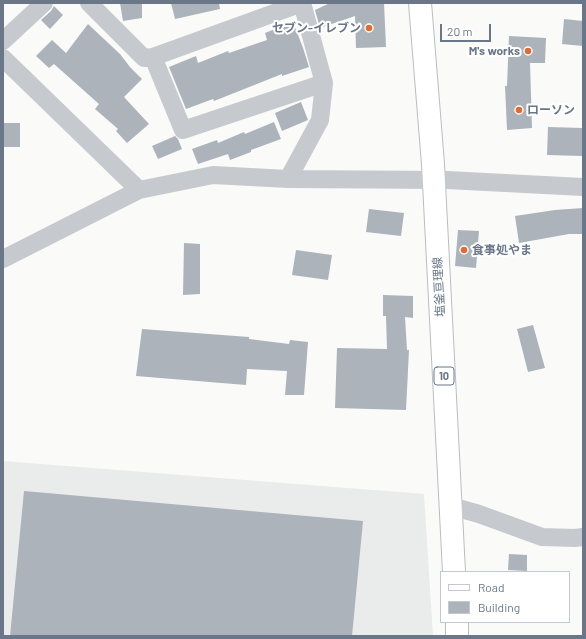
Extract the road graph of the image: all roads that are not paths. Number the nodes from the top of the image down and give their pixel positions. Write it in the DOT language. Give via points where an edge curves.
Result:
graph roads {
  1 [pos="44,3"];
  2 [pos="89,3"];
  3 [pos="302,3"];
  4 [pos="420,3"];
  5 [pos="3,41"];
  6 [pos="153,57"];
  7 [pos="3,58"];
  8 [pos="324,83"];
  9 [pos="288,179"];
  10 [pos="434,180"];
  11 [pos="583,187"];
  12 [pos="139,190"];
  13 [pos="3,259"];
  14 [pos="451,506"];
  15 [pos="583,537"];
  16 [pos="454,571"];
  17 [pos="457,623"];
  18 [pos="457,636"];
  1 -- 5 [label="street"];
  2 -- 6 [label="street" via="144,58"];
  3 -- 6 [label="street"];
  3 -- 8 [label="street"];
  4 -- 10 [label="main road, 塩釜亘理線 / 10"];
  6 -- 8 [label="street" via="183,130"];
  7 -- 12 [label="street"];
  8 -- 9 [label="street" via="320,120"];
  9 -- 10 [label="street"];
  9 -- 12 [label="street" via="213,175"];
  10 -- 11 [label="street"];
  10 -- 14 [label="main road, 塩釜亘理線 / 10"];
  12 -- 13 [label="street"];
  14 -- 15 [label="street" via="542,537"];
  14 -- 16 [label="main road, 塩釜亘理線 / 10"];
  17 -- 18 [label="main road"];
}
